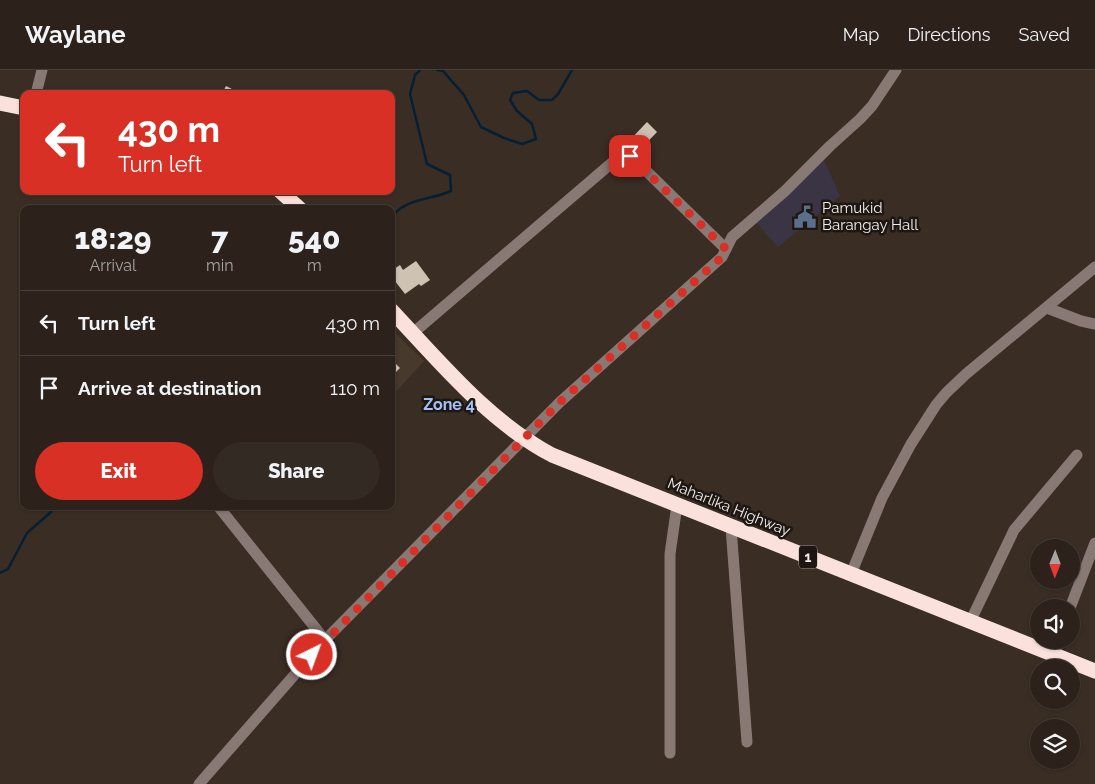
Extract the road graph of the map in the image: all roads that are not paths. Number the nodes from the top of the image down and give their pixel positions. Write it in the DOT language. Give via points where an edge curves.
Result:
graph roads {
  1 [pos="42,70"];
  2 [pos="896,70"];
  3 [pos="37,90"];
  4 [pos="0,103"];
  5 [pos="20,107"];
  6 [pos="284,195"];
  7 [pos="296,205"];
  8 [pos="726,249"];
  9 [pos="1095,267"];
  10 [pos="1047,308"];
  11 [pos="395,314"];
  12 [pos="1095,324"];
  13 [pos="412,333"];
  14 [pos="523,438"];
  15 [pos="1077,455"];
  16 [pos="677,505"];
  17 [pos="221,510"];
  18 [pos="731,527"];
  19 [pos="1095,543"];
  20 [pos="851,574"];
  21 [pos="1073,599"];
  22 [pos="971,620"];
  23 [pos="1030,639"];
  24 [pos="325,640"];
  25 [pos="1057,649"];
  26 [pos="1095,671"];
  27 [pos="747,742"];
  28 [pos="670,753"];
  29 [pos="199,784"];
  1 -- 3 [label="street"];
  2 -- 8 [label="street" via="860,119 732,237"];
  4 -- 5 [label="highway"];
  6 -- 7 [label="highway"];
  8 -- 13 [label="street" via="636,161 626,154 621,155"];
  8 -- 14 [label="street" via="722,257"];
  9 -- 10 [label="street"];
  10 -- 12 [label="street"];
  10 -- 20 [label="street" via="966,374 936,405 882,498"];
  11 -- 13 [label="highway, Maharlika Highway / 1"];
  13 -- 14 [label="highway, Maharlika Highway / 1" via="466,389"];
  14 -- 16 [label="highway, Maharlika Highway / 1" via="570,464"];
  14 -- 24 [label="street"];
  15 -- 22 [label="street" via="1014,530"];
  16 -- 18 [label="highway, Maharlika Highway / 1"];
  16 -- 28 [label="street" via="670,554"];
  17 -- 24 [label="street"];
  18 -- 20 [label="highway, Maharlika Highway / 1"];
  18 -- 27 [label="street"];
  19 -- 21 [label="street"];
  20 -- 22 [label="highway, Maharlika Highway / 1"];
  22 -- 23 [label="highway, Maharlika Highway / 1"];
  24 -- 29 [label="street"];
  25 -- 26 [label="highway, Maharlika Highway / 1"];
}
